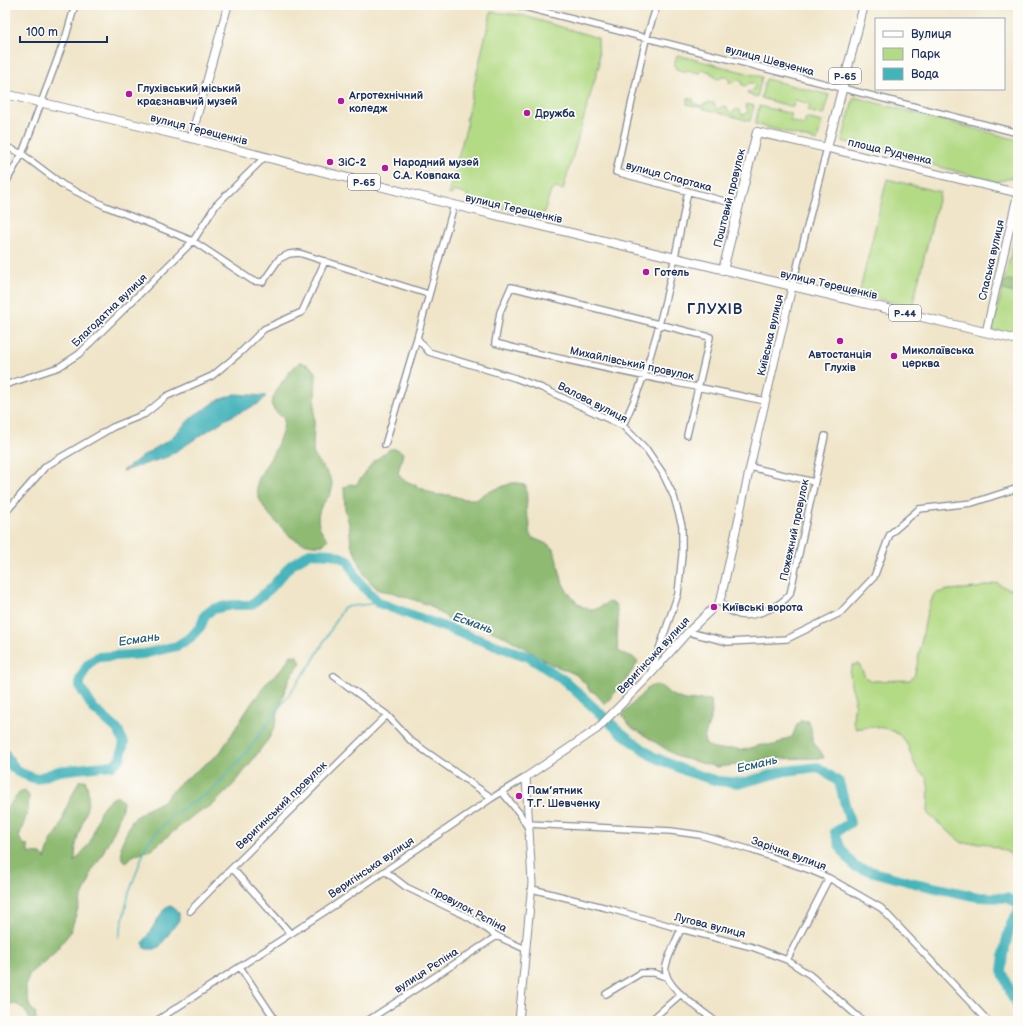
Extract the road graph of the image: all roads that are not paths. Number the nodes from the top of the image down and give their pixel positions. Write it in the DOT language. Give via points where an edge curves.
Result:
graph roads {
  1 [pos="75,5"];
  2 [pos="228,5"];
  3 [pos="517,5"];
  4 [pos="657,5"];
  5 [pos="864,5"];
  6 [pos="646,39"];
  7 [pos="842,89"];
  8 [pos="5,94"];
  9 [pos="42,103"];
  10 [pos="757,132"];
  11 [pos="1018,133"];
  12 [pos="191,138"];
  13 [pos="5,146"];
  14 [pos="827,148"];
  15 [pos="22,154"];
  16 [pos="265,157"];
  17 [pos="5,184"];
  18 [pos="688,191"];
  19 [pos="1018,192"];
  20 [pos="454,205"];
  21 [pos="739,205"];
  22 [pos="193,241"];
  23 [pos="675,258"];
  24 [pos="325,261"];
  25 [pos="723,270"];
  26 [pos="792,287"];
  27 [pos="428,294"];
  28 [pos="658,323"];
  29 [pos="986,332"];
  30 [pos="417,338"];
  31 [pos="1018,340"];
  32 [pos="644,376"];
  33 [pos="5,385"];
  34 [pos="699,388"];
  35 [pos="766,402"];
  36 [pos="623,426"];
  37 [pos="687,435"];
  38 [pos="825,436"];
  39 [pos="385,445"];
  40 [pos="750,467"];
  41 [pos="814,482"];
  42 [pos="1018,488"];
  43 [pos="5,513"];
  44 [pos="719,602"];
  45 [pos="710,611"];
  46 [pos="688,632"];
  47 [pos="334,676"];
  48 [pos="650,676"];
  49 [pos="387,716"];
  50 [pos="526,777"];
  51 [pos="502,792"];
  52 [pos="492,798"];
  53 [pos="528,826"];
  54 [pos="232,868"];
  55 [pos="386,870"];
  56 [pos="829,878"];
  57 [pos="532,889"];
  58 [pos="190,911"];
  59 [pos="681,929"];
  60 [pos="290,933"];
  61 [pos="497,936"];
  62 [pos="525,949"];
  63 [pos="787,960"];
  64 [pos="240,967"];
  65 [pos="666,977"];
  66 [pos="606,994"];
  67 [pos="681,994"];
  68 [pos="156,1021"];
  69 [pos="276,1021"];
  70 [pos="367,1021"];
  71 [pos="519,1021"];
  72 [pos="650,1021"];
  73 [pos="715,1021"];
  74 [pos="863,1021"];
  75 [pos="988,1021"];
  1 -- 9 [label="street"];
  2 -- 12 [label="street"];
  3 -- 6 [label="street, вулиця Шевченка"];
  4 -- 6 [label="street"];
  5 -- 7 [label="main road, Київська вулиця / Р-65"];
  6 -- 7 [label="street, вулиця Шевченка"];
  6 -- 18 [label="street, вулиця Спартака" via="616,172"];
  7 -- 11 [label="street, вулиця Шевченка"];
  7 -- 14 [label="main road, Київська вулиця / Р-65"];
  8 -- 9 [label="main road, вулиця Терещенків / Р-65"];
  9 -- 12 [label="main road, вулиця Терещенків / Р-65"];
  9 -- 15 [label="street"];
  10 -- 14 [label="main road, площа Рудченка"];
  10 -- 21 [label="main road, Поштовий провулок"];
  12 -- 16 [label="main road, вулиця Терещенків / Р-65"];
  13 -- 15 [label="street"];
  14 -- 19 [label="street, площа Рудченка"];
  14 -- 26 [label="street, Київська вулиця"];
  15 -- 17 [label="street"];
  15 -- 22 [label="street" via="63,185 105,206"];
  16 -- 20 [label="main road, вулиця Терещенків / Р-65"];
  16 -- 22 [label="street, Благодатна вулиця" via="216,205"];
  18 -- 21 [label="street, вулиця Спартака"];
  18 -- 23 [label="street"];
  19 -- 29 [label="street, Спаська вулиця"];
  20 -- 23 [label="main road, вулиця Терещенків / Р-65"];
  20 -- 27 [label="street"];
  21 -- 25 [label="main road, Поштовий провулок"];
  22 -- 24 [label="street" via="253,281 263,282 279,259 289,254"];
  22 -- 33 [label="street, Благодатна вулиця" via="79,354 59,367"];
  23 -- 25 [label="main road, вулиця Терещенків / Р-65"];
  23 -- 28 [label="street"];
  24 -- 27 [label="street"];
  24 -- 43 [label="street" via="302,312 264,329 212,376 167,396 145,414 113,427 46,466"];
  25 -- 26 [label="main road, вулиця Терещенків / Р-44"];
  26 -- 29 [label="main road, вулиця Терещенків / Р-44"];
  26 -- 35 [label="street, Київська вулиця"];
  27 -- 30 [label="street"];
  28 -- 32 [label="street"];
  28 -- 32 [label="street, Михайлівський провулок" via="511,287 500,312 496,343"];
  28 -- 34 [label="street" via="710,337"];
  29 -- 31 [label="main road, вулиця Терещенків / Р-44"];
  30 -- 36 [label="street, Валова вулиця" via="429,352 522,380"];
  30 -- 39 [label="street"];
  32 -- 34 [label="street, Михайлівський провулок"];
  32 -- 36 [label="street"];
  34 -- 35 [label="street, Михайлівський провулок"];
  34 -- 37 [label="street"];
  35 -- 40 [label="street, Київська вулиця"];
  36 -- 48 [label="street, Валова вулиця" via="647,450 662,472 674,497 682,526 678,594"];
  38 -- 41 [label="street, Пожежний провулок"];
  40 -- 41 [label="street"];
  40 -- 44 [label="street, Київська вулиця"];
  41 -- 44 [label="street, Пожежний провулок" via="790,594 785,600 756,615 742,616 733,613"];
  42 -- 46 [label="street" via="972,503 919,509 890,534 874,577 840,613 787,638 728,642"];
  45 -- 46 [label="street, Веригінська вулиця"];
  46 -- 48 [label="street, Веригінська вулиця"];
  47 -- 49 [label="street"];
  48 -- 50 [label="street, Веригінська вулиця" via="598,729"];
  49 -- 52 [label="street" via="411,741"];
  49 -- 54 [label="street, Веригинський провулок"];
  50 -- 51 [label="street, Веригінська вулиця"];
  50 -- 53 [label="street"];
  51 -- 52 [label="street, Веригінська вулиця"];
  51 -- 53 [label="street"];
  52 -- 55 [label="street, Веригінська вулиця"];
  53 -- 56 [label="street, Зарічна вулиця" via="671,831 700,835 758,852"];
  53 -- 57 [label="street"];
  54 -- 58 [label="street, Веригинський провулок"];
  54 -- 60 [label="street"];
  55 -- 60 [label="street, Веригінська вулиця"];
  55 -- 61 [label="street, провулок Рєпіна" via="406,887 470,918"];
  56 -- 63 [label="street"];
  56 -- 75 [label="street, Зарічна вулиця" via="881,908"];
  57 -- 59 [label="street, Лугова вулиця"];
  57 -- 62 [label="street"];
  59 -- 63 [label="street, Лугова вулиця" via="752,947"];
  59 -- 65 [label="street" via="666,967"];
  60 -- 64 [label="street, Веригінська вулиця"];
  61 -- 62 [label="street, провулок Рєпіна"];
  61 -- 70 [label="street, вулиця Рєпіна"];
  62 -- 71 [label="street"];
  63 -- 74 [label="street, Лугова вулиця" via="810,975"];
  64 -- 68 [label="street, Веригінська вулиця"];
  64 -- 69 [label="street"];
  65 -- 66 [label="street" via="654,973 641,973"];
  65 -- 67 [label="street"];
  67 -- 72 [label="street"];
  67 -- 73 [label="street"];
}
